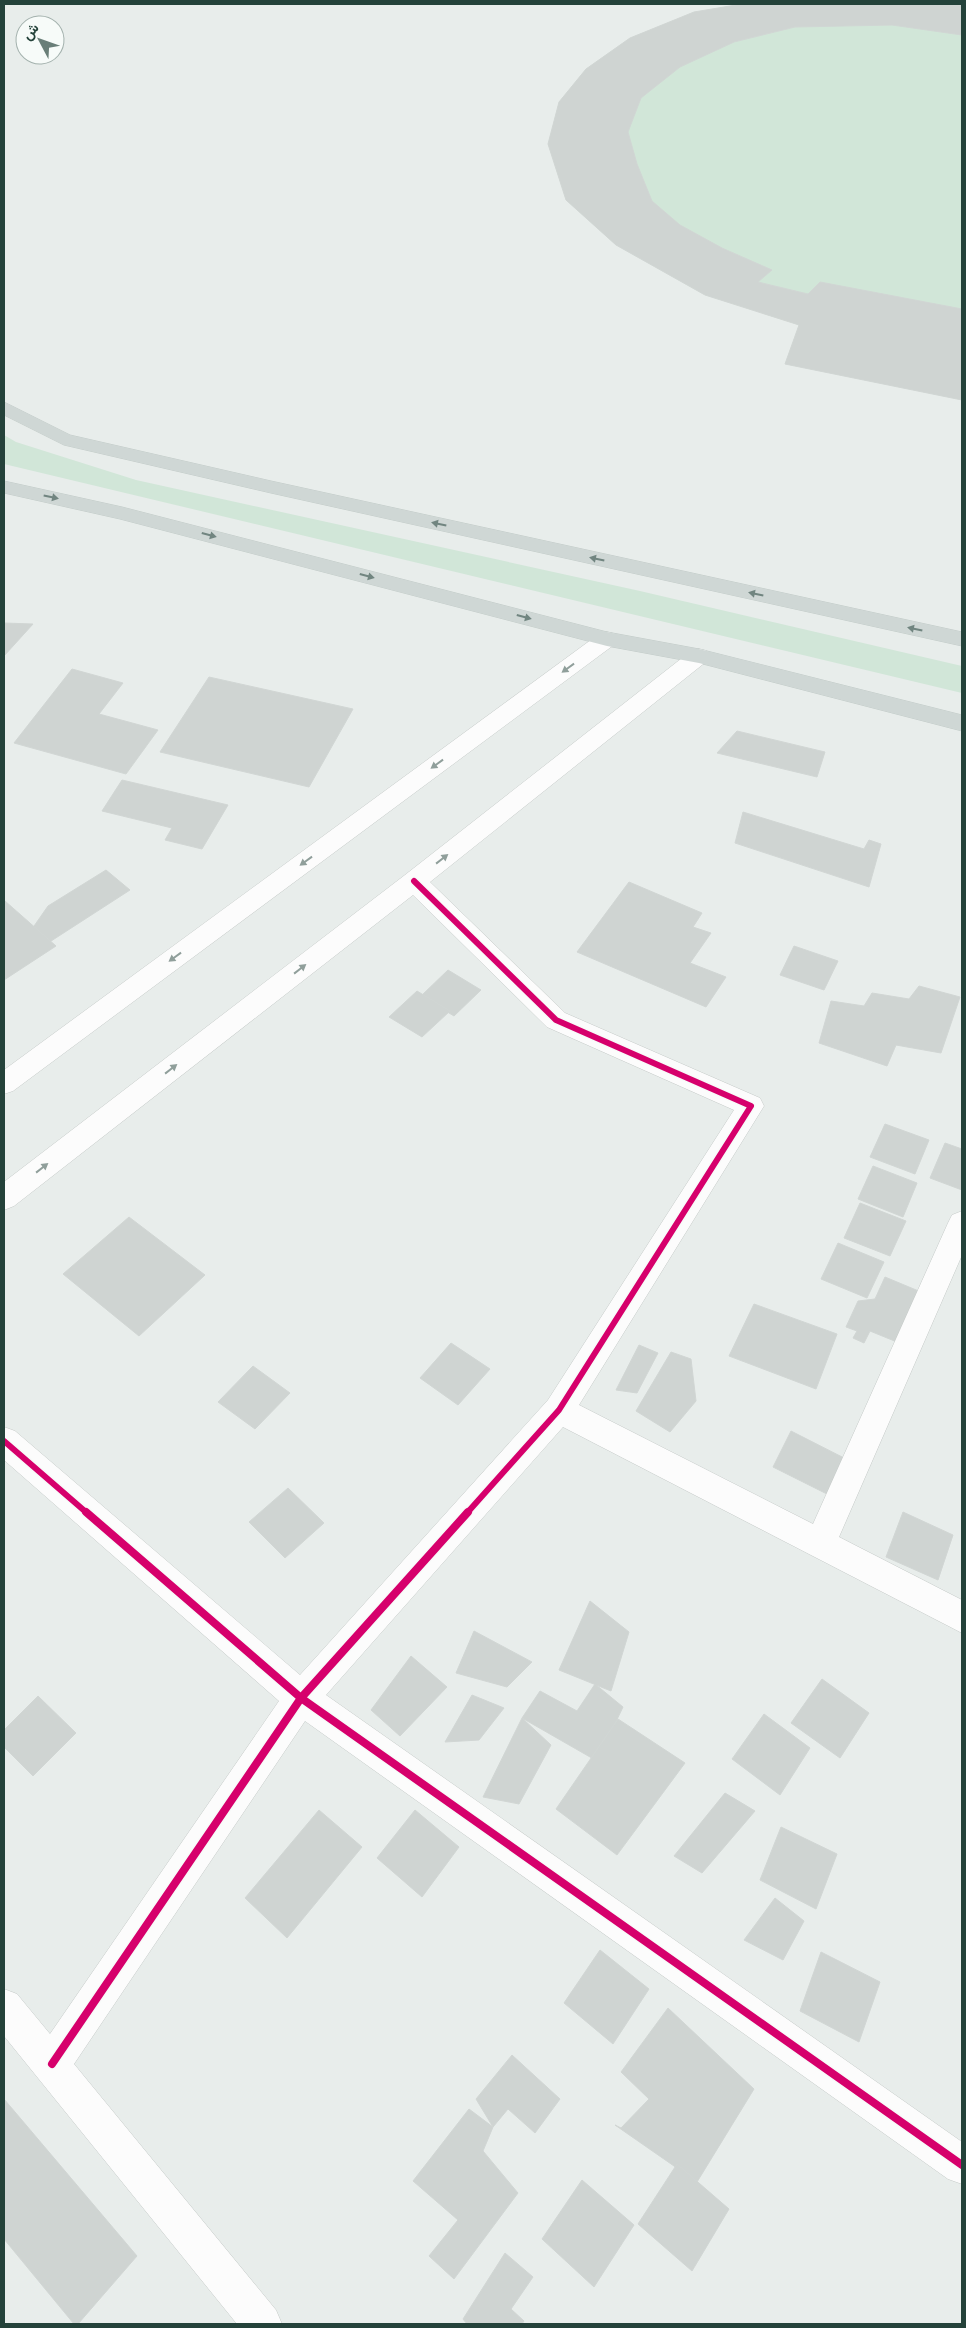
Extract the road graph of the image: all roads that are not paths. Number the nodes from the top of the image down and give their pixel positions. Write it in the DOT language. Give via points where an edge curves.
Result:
graph roads {
  1 [pos="4,408"];
  2 [pos="4,487"];
  3 [pos="607,639"];
  4 [pos="962,639"];
  5 [pos="699,656"];
  6 [pos="962,723"];
  7 [pos="414,881"];
  8 [pos="4,1084"];
  9 [pos="4,1198"];
  10 [pos="962,1223"];
  11 [pos="559,1410"];
  12 [pos="4,1441"];
  13 [pos="820,1544"];
  14 [pos="962,1617"];
  15 [pos="301,1698"];
  16 [pos="4,2007"];
  17 [pos="52,2064"];
  18 [pos="962,2165"];
  19 [pos="262,2324"];
  4 -- 1 [label="main road, one-way" via="64,439"];
  2 -- 3 [label="main road, one-way" via="122,513"];
  3 -- 5 [label="main road"];
  3 -- 8 [label="street, one-way"];
  5 -- 6 [label="main road"];
  7 -- 5 [label="street, one-way"];
  9 -- 7 [label="street, one-way"];
  7 -- 11 [label="street" via="556,1020 751,1106"];
  10 -- 13 [label="street"];
  11 -- 13 [label="street"];
  11 -- 15 [label="street"];
  12 -- 15 [label="street"];
  13 -- 14 [label="street"];
  15 -- 17 [label="street"];
  15 -- 18 [label="street"];
  16 -- 17 [label="street"];
  17 -- 19 [label="street"];
}
